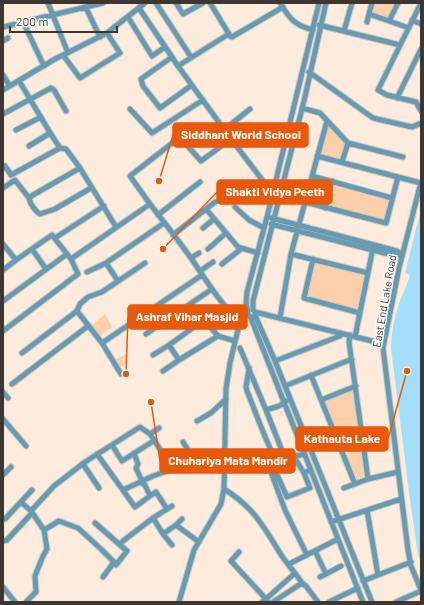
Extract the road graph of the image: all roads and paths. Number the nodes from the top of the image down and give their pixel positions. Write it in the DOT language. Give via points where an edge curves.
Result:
graph roads {
  1 [pos="48,3"];
  2 [pos="103,3"];
  3 [pos="145,3"];
  4 [pos="156,3"];
  5 [pos="176,3"];
  6 [pos="203,3"];
  7 [pos="210,3"];
  8 [pos="319,3"];
  9 [pos="326,3"];
  10 [pos="352,3"];
  11 [pos="372,3"];
  12 [pos="398,3"];
  13 [pos="421,3"];
  14 [pos="281,5"];
  15 [pos="77,6"];
  16 [pos="86,8"];
  17 [pos="139,8"];
  18 [pos="369,14"];
  19 [pos="53,15"];
  20 [pos="128,17"];
  21 [pos="412,20"];
  22 [pos="389,21"];
  23 [pos="367,22"];
  24 [pos="24,24"];
  25 [pos="421,24"];
  26 [pos="321,25"];
  27 [pos="3,27"];
  28 [pos="314,27"];
  29 [pos="409,28"];
  30 [pos="344,31"];
  31 [pos="107,33"];
  32 [pos="228,34"];
  33 [pos="100,37"];
  34 [pos="8,38"];
  35 [pos="3,41"];
  36 [pos="400,45"];
  37 [pos="165,47"];
  38 [pos="421,49"];
  39 [pos="66,54"];
  40 [pos="172,57"];
  41 [pos="191,57"];
  42 [pos="44,66"];
  43 [pos="178,66"];
  44 [pos="303,69"];
  45 [pos="310,73"];
  46 [pos="3,75"];
  47 [pos="19,81"];
  48 [pos="10,86"];
  49 [pos="192,86"];
  50 [pos="3,90"];
  51 [pos="397,98"];
  52 [pos="31,100"];
  53 [pos="203,100"];
  54 [pos="250,108"];
  55 [pos="302,108"];
  56 [pos="130,109"];
  57 [pos="66,111"];
  58 [pos="421,111"];
  59 [pos="3,114"];
  60 [pos="41,117"];
  61 [pos="327,121"];
  62 [pos="421,122"];
  63 [pos="16,130"];
  64 [pos="225,130"];
  65 [pos="262,130"];
  66 [pos="202,132"];
  67 [pos="50,133"];
  68 [pos="231,139"];
  69 [pos="185,143"];
  70 [pos="348,143"];
  71 [pos="29,146"];
  72 [pos="238,147"];
  73 [pos="60,148"];
  74 [pos="317,156"];
  75 [pos="403,157"];
  76 [pos="342,162"];
  77 [pos="3,168"];
  78 [pos="80,168"];
  79 [pos="312,176"];
  80 [pos="398,177"];
  81 [pos="13,178"];
  82 [pos="332,181"];
  83 [pos="200,182"];
  84 [pos="264,182"];
  85 [pos="421,183"];
  86 [pos="3,188"];
  87 [pos="91,188"];
  88 [pos="273,194"];
  89 [pos="29,198"];
  90 [pos="243,198"];
  91 [pos="392,198"];
  92 [pos="215,202"];
  93 [pos="305,202"];
  94 [pos="150,204"];
  95 [pos="104,206"];
  96 [pos="235,207"];
  97 [pos="325,208"];
  98 [pos="206,209"];
  99 [pos="158,215"];
  100 [pos="214,219"];
  101 [pos="267,220"];
  102 [pos="273,222"];
  103 [pos="164,223"];
  104 [pos="116,227"];
  105 [pos="203,228"];
  106 [pos="264,228"];
  107 [pos="298,228"];
  108 [pos="226,234"];
  109 [pos="173,235"];
  110 [pos="55,238"];
  111 [pos="3,244"];
  112 [pos="373,247"];
  113 [pos="32,249"];
  114 [pos="208,249"];
  115 [pos="241,249"];
  116 [pos="199,252"];
  117 [pos="258,253"];
  118 [pos="67,254"];
  119 [pos="292,254"];
  120 [pos="402,255"];
  121 [pos="191,258"];
  122 [pos="71,259"];
  123 [pos="313,259"];
  124 [pos="16,260"];
  125 [pos="106,262"];
  126 [pos="213,262"];
  127 [pos="145,263"];
  128 [pos="222,264"];
  129 [pos="46,269"];
  130 [pos="3,270"];
  131 [pos="87,272"];
  132 [pos="201,273"];
  133 [pos="368,273"];
  134 [pos="118,281"];
  135 [pos="212,289"];
  136 [pos="3,301"];
  137 [pos="77,312"];
  138 [pos="251,313"];
  139 [pos="360,313"];
  140 [pos="280,318"];
  141 [pos="240,321"];
  142 [pos="88,326"];
  143 [pos="3,331"];
  144 [pos="341,333"];
  145 [pos="146,334"];
  146 [pos="218,336"];
  147 [pos="352,336"];
  148 [pos="235,341"];
  149 [pos="102,343"];
  150 [pos="384,344"];
  151 [pos="169,345"];
  152 [pos="240,348"];
  153 [pos="22,353"];
  154 [pos="153,355"];
  155 [pos="352,359"];
  156 [pos="179,360"];
  157 [pos="275,361"];
  158 [pos="249,368"];
  159 [pos="163,371"];
  160 [pos="122,374"];
  161 [pos="311,375"];
  162 [pos="12,384"];
  163 [pos="285,386"];
  164 [pos="356,386"];
  165 [pos="3,392"];
  166 [pos="8,398"];
  167 [pos="226,399"];
  168 [pos="290,400"];
  169 [pos="321,400"];
  170 [pos="264,402"];
  171 [pos="282,404"];
  172 [pos="254,406"];
  173 [pos="266,410"];
  174 [pos="268,416"];
  175 [pos="3,419"];
  176 [pos="259,420"];
  177 [pos="197,422"];
  178 [pos="159,428"];
  179 [pos="150,434"];
  180 [pos="155,440"];
  181 [pos="183,442"];
  182 [pos="112,444"];
  183 [pos="26,446"];
  184 [pos="134,453"];
  185 [pos="97,454"];
  186 [pos="304,454"];
  187 [pos="224,461"];
  188 [pos="83,464"];
  189 [pos="268,464"];
  190 [pos="11,467"];
  191 [pos="199,467"];
  192 [pos="224,468"];
  193 [pos="174,469"];
  194 [pos="310,470"];
  195 [pos="398,472"];
  196 [pos="304,473"];
  197 [pos="3,475"];
  198 [pos="368,480"];
  199 [pos="141,481"];
  200 [pos="355,484"];
  201 [pos="99,488"];
  202 [pos="344,488"];
  203 [pos="224,489"];
  204 [pos="32,490"];
  205 [pos="123,490"];
  206 [pos="150,496"];
  207 [pos="401,499"];
  208 [pos="22,502"];
  209 [pos="367,510"];
  210 [pos="32,512"];
  211 [pos="153,518"];
  212 [pos="5,519"];
  213 [pos="182,519"];
  214 [pos="338,520"];
  215 [pos="331,522"];
  216 [pos="95,523"];
  217 [pos="176,525"];
  218 [pos="44,530"];
  219 [pos="163,534"];
  220 [pos="338,539"];
  221 [pos="3,541"];
  222 [pos="199,542"];
  223 [pos="119,544"];
  224 [pos="172,545"];
  225 [pos="315,551"];
  226 [pos="239,552"];
  227 [pos="307,555"];
  228 [pos="114,562"];
  229 [pos="411,562"];
  230 [pos="289,564"];
  231 [pos="341,566"];
  232 [pos="295,573"];
  233 [pos="326,574"];
  234 [pos="378,575"];
  235 [pos="103,577"];
  236 [pos="320,578"];
  237 [pos="363,581"];
  238 [pos="302,583"];
  239 [pos="3,587"];
  240 [pos="358,588"];
  241 [pos="421,591"];
  242 [pos="265,601"];
  243 [pos="15,602"];
  244 [pos="26,602"];
  245 [pos="179,602"];
  246 [pos="273,602"];
  247 [pos="318,602"];
  248 [pos="329,602"];
  249 [pos="363,602"];
  250 [pos="372,602"];
  251 [pos="396,602"];
  1 -- 19 [label="street"];
  2 -- 16 [label="street"];
  3 -- 17 [label="street"];
  4 -- 41 [label="street"];
  5 -- 6 [label="street" via="183,14"];
  7 -- 32 [label="street"];
  8 -- 28 [label="street"];
  9 -- 26 [label="street"];
  10 -- 30 [label="street"];
  11 -- 18 [label="street"];
  12 -- 22 [label="street"];
  13 -- 21 [label="street"];
  14 -- 28 [label="street" via="296,24"];
  14 -- 32 [label="street" via="232,37"];
  15 -- 16 [label="street"];
  15 -- 19 [label="street"];
  16 -- 33 [label="street"];
  17 -- 20 [label="street"];
  17 -- 37 [label="street"];
  18 -- 22 [label="street"];
  18 -- 23 [label="street"];
  19 -- 24 [label="street"];
  19 -- 39 [label="street"];
  20 -- 31 [label="street"];
  20 -- 37 [label="street" via="152,56"];
  21 -- 25 [label="street"];
  21 -- 29 [label="street"];
  22 -- 29 [label="street"];
  24 -- 27 [label="street"];
  24 -- 42 [label="street"];
  26 -- 28 [label="street"];
  26 -- 30 [label="street"];
  26 -- 45 [label="street"];
  28 -- 44 [label="street"];
  29 -- 36 [label="street"];
  30 -- 36 [label="street"];
  31 -- 33 [label="street"];
  31 -- 39 [label="street" via="120,53 80,78"];
  32 -- 41 [label="street"];
  33 -- 39 [label="street"];
  34 -- 35 [label="street"];
  36 -- 51 [label="street" via="378,90"];
  37 -- 40 [label="street"];
  38 -- 51 [label="street"];
  39 -- 42 [label="street"];
  40 -- 43 [label="street"];
  40 -- 49 [label="street" via="140,79 143,86 160,108"];
  41 -- 43 [label="street"];
  42 -- 47 [label="street"];
  43 -- 49 [label="street"];
  44 -- 45 [label="street"];
  44 -- 88 [label="street"];
  45 -- 55 [label="street"];
  45 -- 62 [label="street" via="373,118 412,127"];
  46 -- 48 [label="street"];
  47 -- 48 [label="street"];
  47 -- 52 [label="street"];
  48 -- 50 [label="street"];
  49 -- 53 [label="street"];
  51 -- 58 [label="street" via="416,102"];
  52 -- 57 [label="street" via="51,88"];
  52 -- 59 [label="street"];
  52 -- 60 [label="street"];
  53 -- 56 [label="street" via="152,132"];
  53 -- 64 [label="street"];
  54 -- 64 [label="street"];
  55 -- 61 [label="street" via="320,113"];
  55 -- 102 [label="street"];
  60 -- 63 [label="street"];
  60 -- 67 [label="street"];
  61 -- 70 [label="street"];
  61 -- 74 [label="street"];
  64 -- 68 [label="street"];
  65 -- 72 [label="street"];
  66 -- 69 [label="street"];
  67 -- 71 [label="street"];
  67 -- 73 [label="street"];
  68 -- 69 [label="street" via="201,162"];
  68 -- 72 [label="street"];
  69 -- 94 [label="street" via="180,137 130,176"];
  70 -- 75 [label="street"];
  70 -- 76 [label="street"];
  72 -- 84 [label="street"];
  73 -- 78 [label="street" via="66,149"];
  73 -- 81 [label="street"];
  74 -- 76 [label="street"];
  74 -- 79 [label="street"];
  76 -- 80 [label="street"];
  77 -- 81 [label="street" via="5,166"];
  78 -- 87 [label="street"];
  78 -- 89 [label="street"];
  79 -- 82 [label="street"];
  79 -- 93 [label="street"];
  80 -- 85 [label="street"];
  80 -- 91 [label="street"];
  81 -- 86 [label="street"];
  81 -- 89 [label="street"];
  82 -- 91 [label="street"];
  82 -- 97 [label="street"];
  83 -- 99 [label="street"];
  84 -- 88 [label="street"];
  84 -- 90 [label="street"];
  85 -- 120 [label="street, East End Lake Road"];
  87 -- 89 [label="street" via="55,209 40,214"];
  87 -- 95 [label="street"];
  88 -- 101 [label="street"];
  91 -- 97 [label="street" via="386,223"];
  92 -- 98 [label="street"];
  93 -- 97 [label="street"];
  93 -- 107 [label="street"];
  94 -- 99 [label="street"];
  94 -- 104 [label="street"];
  95 -- 104 [label="street"];
  95 -- 110 [label="street"];
  96 -- 106 [label="street" via="248,220"];
  98 -- 100 [label="street"];
  98 -- 109 [label="street"];
  99 -- 103 [label="street"];
  100 -- 105 [label="street"];
  100 -- 108 [label="street"];
  101 -- 102 [label="street"];
  101 -- 106 [label="street"];
  102 -- 107 [label="street"];
  102 -- 138 [label="street"];
  103 -- 109 [label="street"];
  103 -- 125 [label="street"];
  104 -- 122 [label="street"];
  106 -- 117 [label="street"];
  107 -- 112 [label="street"];
  107 -- 119 [label="street"];
  108 -- 114 [label="street"];
  108 -- 115 [label="street"];
  109 -- 121 [label="street"];
  110 -- 113 [label="street" via="52,235"];
  110 -- 118 [label="street"];
  111 -- 124 [label="street"];
  112 -- 120 [label="street" via="397,251"];
  112 -- 133 [label="street"];
  113 -- 124 [label="street"];
  113 -- 129 [label="street"];
  115 -- 117 [label="street"];
  115 -- 128 [label="street"];
  116 -- 121 [label="street"];
  117 -- 138 [label="street" via="246,303"];
  118 -- 122 [label="street"];
  118 -- 129 [label="street"];
  119 -- 123 [label="street"];
  119 -- 140 [label="street"];
  120 -- 150 [label="street, East End Lake Road"];
  121 -- 132 [label="street"];
  122 -- 143 [label="street" via="78,274"];
  123 -- 133 [label="street"];
  123 -- 139 [label="street" via="304,298"];
  124 -- 130 [label="street"];
  125 -- 131 [label="street"];
  125 -- 134 [label="street"];
  126 -- 132 [label="street"];
  127 -- 134 [label="street"];
  129 -- 136 [label="street"];
  132 -- 135 [label="street"];
  132 -- 149 [label="street"];
  133 -- 139 [label="street"];
  134 -- 137 [label="street" via="80,304"];
  135 -- 141 [label="street"];
  135 -- 145 [label="street"];
  137 -- 142 [label="street"];
  137 -- 153 [label="street"];
  138 -- 140 [label="street"];
  138 -- 141 [label="street"];
  138 -- 157 [label="street"];
  138 -- 171 [label="street"];
  139 -- 147 [label="street"];
  140 -- 144 [label="street"];
  141 -- 148 [label="street"];
  142 -- 149 [label="street"];
  142 -- 162 [label="street"];
  144 -- 147 [label="street"];
  144 -- 157 [label="street" via="340,336"];
  146 -- 148 [label="street"];
  146 -- 151 [label="street" via="204,320"];
  146 -- 156 [label="street"];
  147 -- 150 [label="street"];
  147 -- 155 [label="street"];
  148 -- 167 [label="street"];
  149 -- 160 [label="street"];
  150 -- 195 [label="street, East End Lake Road"];
  151 -- 154 [label="street"];
  151 -- 156 [label="street"];
  152 -- 158 [label="street"];
  155 -- 161 [label="street"];
  155 -- 164 [label="street"];
  156 -- 159 [label="street"];
  157 -- 163 [label="street"];
  158 -- 170 [label="street"];
  158 -- 172 [label="street" via="246,386"];
  161 -- 163 [label="street"];
  161 -- 169 [label="street"];
  163 -- 168 [label="street"];
  164 -- 169 [label="street"];
  164 -- 198 [label="street"];
  165 -- 166 [label="street"];
  167 -- 177 [label="street"];
  167 -- 187 [label="street"];
  168 -- 171 [label="street"];
  168 -- 214 [label="street"];
  169 -- 200 [label="street"];
  170 -- 172 [label="street"];
  170 -- 173 [label="street"];
  171 -- 173 [label="street"];
  171 -- 186 [label="street"];
  172 -- 176 [label="street"];
  173 -- 174 [label="street"];
  174 -- 176 [label="street"];
  174 -- 176 [label="street" via="281,451 271,451"];
  175 -- 183 [label="street"];
  178 -- 179 [label="street"];
  179 -- 180 [label="street"];
  179 -- 182 [label="street" via="140,427"];
  180 -- 184 [label="street"];
  180 -- 193 [label="street"];
  181 -- 191 [label="street"];
  182 -- 184 [label="street" via="122,461"];
  182 -- 185 [label="street"];
  184 -- 199 [label="street"];
  185 -- 188 [label="street"];
  185 -- 205 [label="street"];
  186 -- 189 [label="street"];
  186 -- 194 [label="street"];
  187 -- 189 [label="street" via="236,463 242,470"];
  187 -- 192 [label="street"];
  188 -- 201 [label="street"];
  188 -- 210 [label="street" via="54,486"];
  189 -- 227 [label="street" via="285,510"];
  190 -- 197 [label="street"];
  191 -- 192 [label="street"];
  191 -- 193 [label="street"];
  192 -- 203 [label="street"];
  193 -- 199 [label="street"];
  194 -- 196 [label="street"];
  194 -- 215 [label="street"];
  195 -- 198 [label="street"];
  195 -- 207 [label="street, East End Lake Road"];
  196 -- 196 [label="street" via="296,460 274,468 287,497 310,488"];
  198 -- 200 [label="street"];
  199 -- 205 [label="street"];
  199 -- 206 [label="street"];
  200 -- 202 [label="street"];
  203 -- 222 [label="street" via="220,504"];
  203 -- 230 [label="street" via="236,496 256,516"];
  204 -- 208 [label="street"];
  205 -- 206 [label="street" via="135,507"];
  206 -- 211 [label="street" via="156,492 169,507"];
  207 -- 209 [label="street"];
  207 -- 229 [label="street, East End Lake Road"];
  208 -- 210 [label="street"];
  208 -- 212 [label="street"];
  209 -- 214 [label="street"];
  209 -- 234 [label="street"];
  210 -- 218 [label="street"];
  210 -- 221 [label="street" via="7,540"];
  211 -- 219 [label="street"];
  211 -- 223 [label="street"];
  213 -- 217 [label="street"];
  214 -- 215 [label="street"];
  214 -- 237 [label="street"];
  215 -- 220 [label="street"];
  216 -- 223 [label="street"];
  217 -- 219 [label="street"];
  217 -- 222 [label="street"];
  218 -- 228 [label="street" via="59,521 78,528"];
  218 -- 244 [label="street" via="47,549 35,576 36,592"];
  219 -- 224 [label="street"];
  220 -- 225 [label="street"];
  220 -- 240 [label="street"];
  222 -- 245 [label="street" via="194,550"];
  223 -- 228 [label="street" via="127,551 116,565"];
  225 -- 227 [label="street"];
  225 -- 233 [label="street"];
  226 -- 242 [label="street" via="230,560"];
  227 -- 230 [label="street"];
  228 -- 235 [label="street"];
  229 -- 234 [label="street"];
  229 -- 241 [label="street, East End Lake Road"];
  230 -- 232 [label="street"];
  231 -- 233 [label="street"];
  232 -- 238 [label="street"];
  232 -- 242 [label="street"];
  233 -- 236 [label="street"];
  234 -- 237 [label="street"];
  237 -- 250 [label="street"];
  238 -- 246 [label="street"];
  238 -- 247 [label="street"];
  239 -- 243 [label="street"];
  240 -- 248 [label="street"];
  240 -- 249 [label="street"];
  241 -- 251 [label="street"];
}
